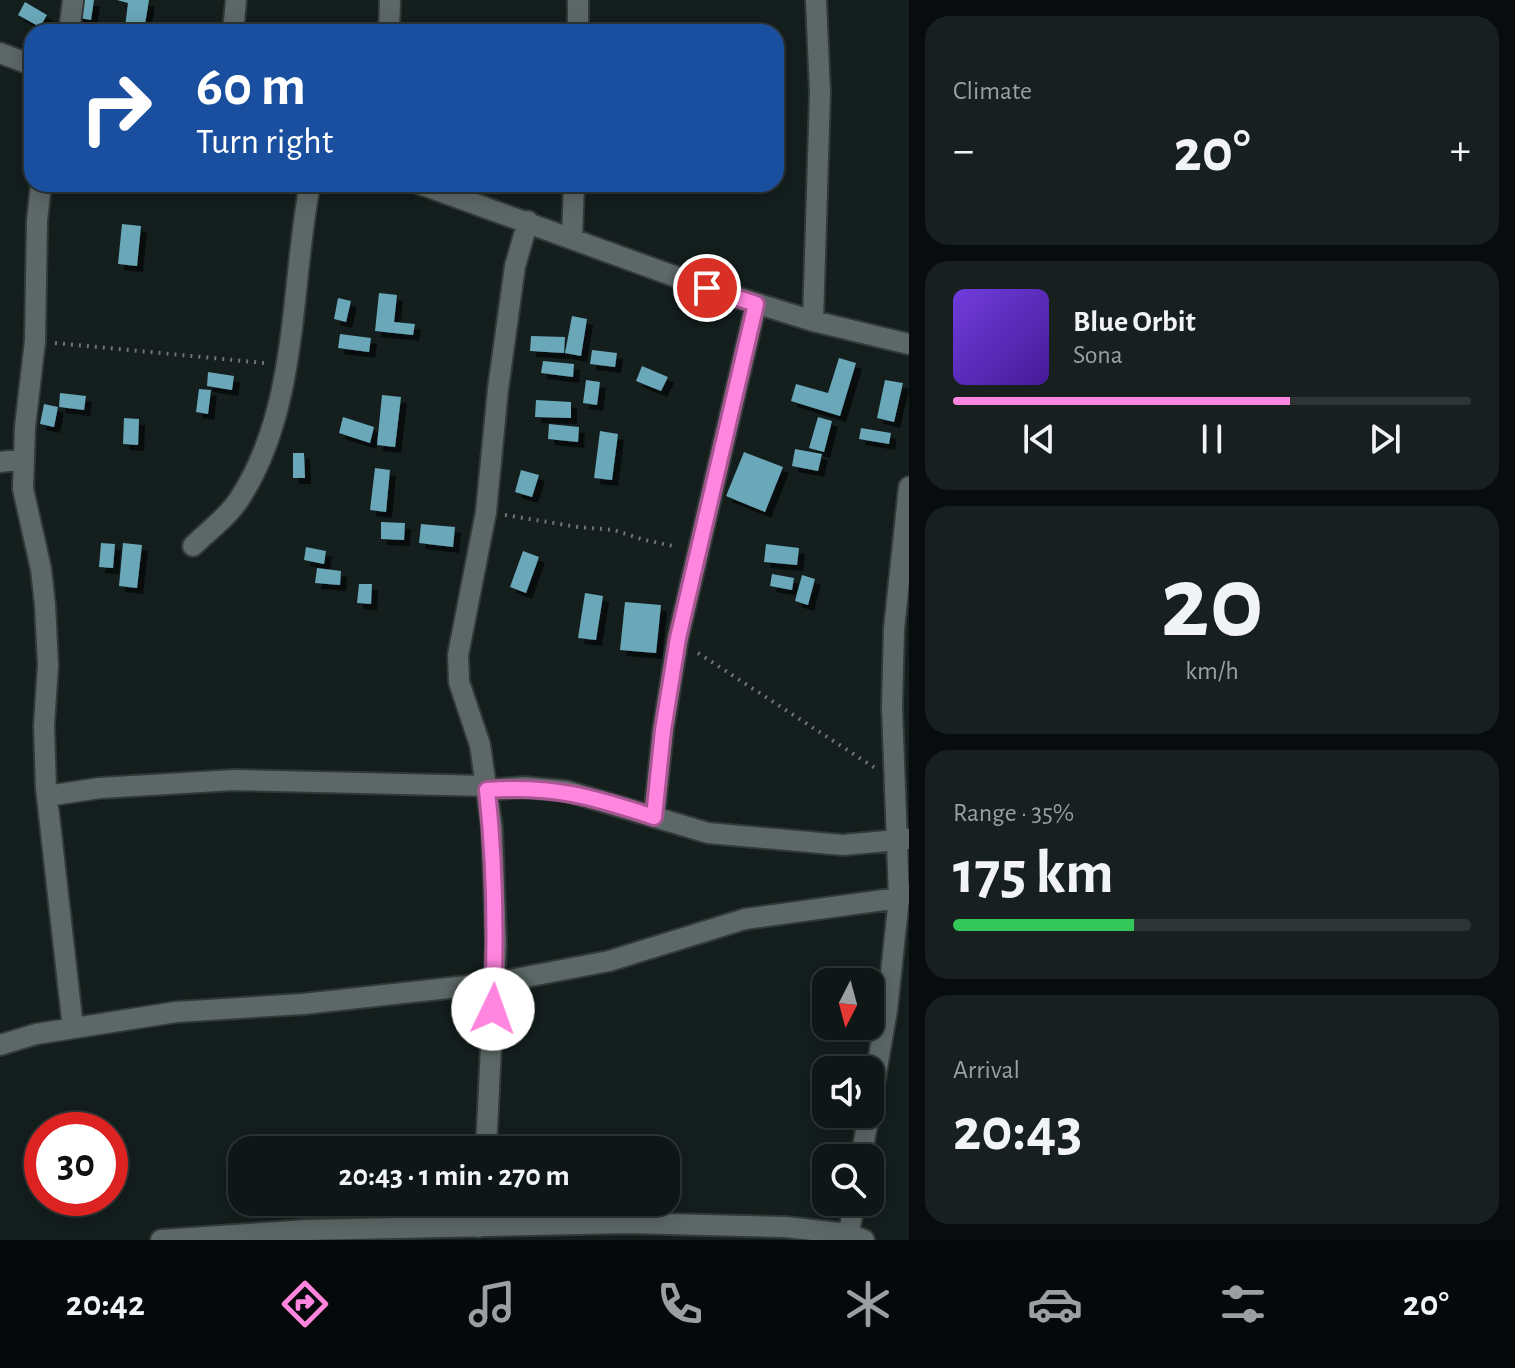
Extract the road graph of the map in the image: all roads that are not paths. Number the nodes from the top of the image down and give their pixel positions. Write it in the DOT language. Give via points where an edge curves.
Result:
graph roads {
  1 [pos="73,0"];
  2 [pos="236,0"];
  3 [pos="390,0"];
  4 [pos="578,0"];
  5 [pos="816,0"];
  6 [pos="70,24"];
  7 [pos="234,24"];
  8 [pos="389,24"];
  9 [pos="578,24"];
  10 [pos="0,53"];
  11 [pos="24,62"];
  12 [pos="40,192"];
  13 [pos="308,192"];
  14 [pos="443,192"];
  15 [pos="574,192"];
  16 [pos="528,221"];
  17 [pos="572,238"];
  18 [pos="756,304"];
  19 [pos="813,321"];
  20 [pos="909,344"];
  21 [pos="23,459"];
  22 [pos="0,462"];
  23 [pos="909,487"];
  24 [pos="193,546"];
  25 [pos="487,788"];
  26 [pos="47,796"];
  27 [pos="654,817"];
  28 [pos="903,839"];
  29 [pos="904,895"];
  30 [pos="494,983"];
  31 [pos="73,1028"];
  32 [pos="0,1045"];
  33 [pos="879,1056"];
  34 [pos="487,1136"];
  35 [pos="480,1216"];
  36 [pos="855,1216"];
  37 [pos="479,1227"];
  38 [pos="423,1234"];
  39 [pos="857,1237"];
  40 [pos="161,1240"];
  1 -- 6 [label="street"];
  2 -- 7 [label="street"];
  3 -- 8 [label="street"];
  4 -- 9 [label="street"];
  5 -- 19 [label="street" via="820,93"];
  10 -- 11 [label="street"];
  12 -- 21 [label="street" via="35,341"];
  13 -- 24 [label="street" via="287,364 258,467 239,501"];
  14 -- 16 [label="street"];
  15 -- 17 [label="street"];
  16 -- 17 [label="street"];
  16 -- 25 [label="street" via="515,266 486,512 458,655 459,682 480,745"];
  17 -- 18 [label="street"];
  18 -- 19 [label="street"];
  18 -- 27 [label="street" via="678,638"];
  19 -- 20 [label="street"];
  21 -- 22 [label="street"];
  21 -- 26 [label="street" via="26,511 45,605"];
  23 -- 28 [label="street" via="894,629 892,707"];
  25 -- 26 [label="street" via="234,780"];
  25 -- 27 [label="street" via="567,791"];
  25 -- 30 [label="street"];
  26 -- 31 [label="street"];
  27 -- 28 [label="street" via="708,833 805,843"];
  28 -- 29 [label="street"];
  29 -- 30 [label="street" via="745,919 609,961"];
  29 -- 33 [label="street"];
  30 -- 31 [label="street" via="176,1012"];
  30 -- 34 [label="street"];
  31 -- 32 [label="street"];
  35 -- 37 [label="street"];
  36 -- 39 [label="street"];
  37 -- 38 [label="street"];
  37 -- 39 [label="street" via="785,1227"];
  38 -- 40 [label="street" via="307,1230"];
}
